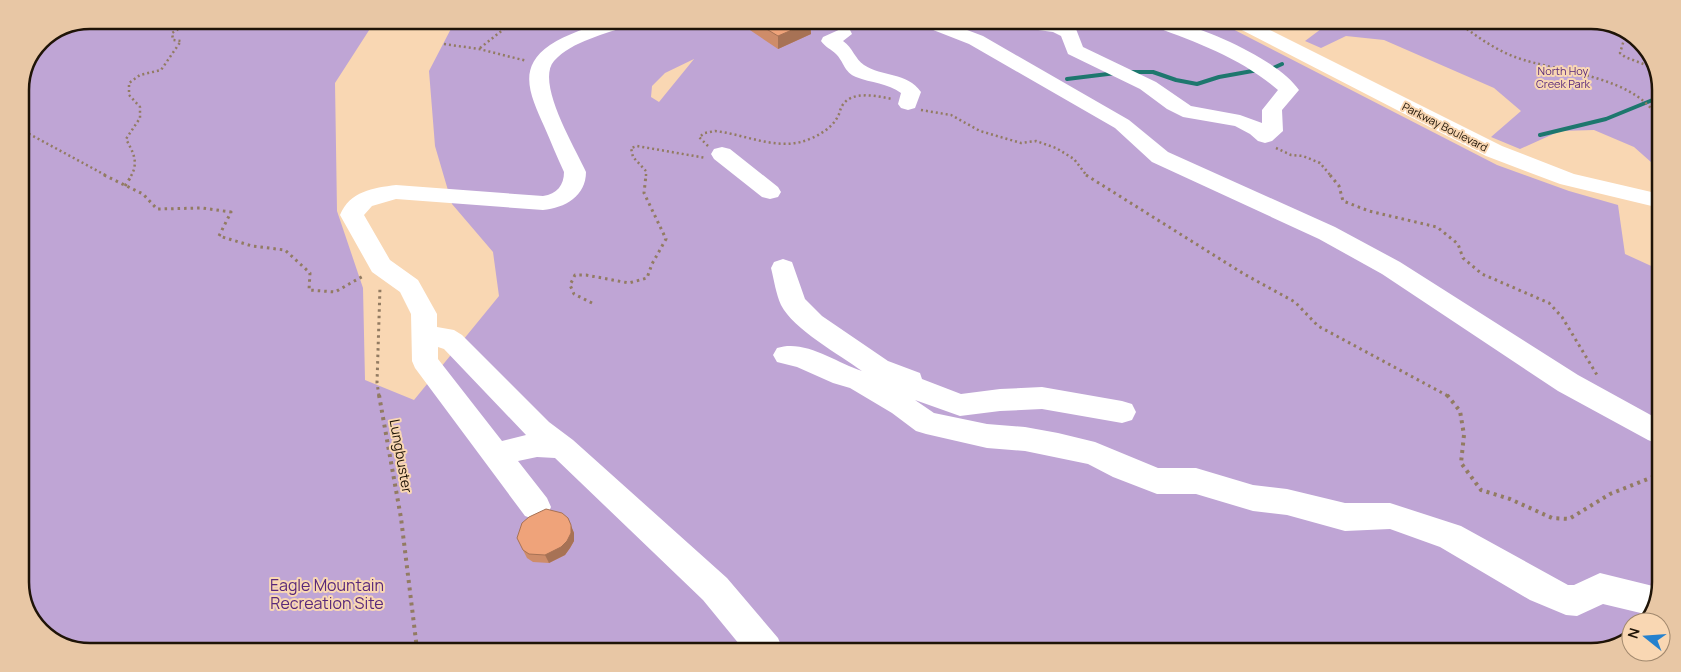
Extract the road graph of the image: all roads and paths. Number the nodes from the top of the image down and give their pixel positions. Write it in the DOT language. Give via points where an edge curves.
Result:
graph roads {
  1 [pos="178,29"];
  2 [pos="504,29"];
  3 [pos="604,29"];
  4 [pos="947,29"];
  5 [pos="1067,29"];
  6 [pos="1177,29"];
  7 [pos="1254,29"];
  8 [pos="1466,29"];
  9 [pos="842,34"];
  10 [pos="1624,38"];
  11 [pos="444,44"];
  12 [pos="479,48"];
  13 [pos="542,65"];
  14 [pos="1647,66"];
  15 [pos="908,104"];
  16 [pos="1652,108"];
  17 [pos="29,134"];
  18 [pos="1265,137"];
  19 [pos="722,154"];
  20 [pos="125,186"];
  21 [pos="770,192"];
  22 [pos="1652,199"];
  23 [pos="381,266"];
  24 [pos="783,268"];
  25 [pos="592,303"];
  26 [pos="425,337"];
  27 [pos="786,355"];
  28 [pos="1599,379"];
  29 [pos="858,380"];
  30 [pos="918,388"];
  31 [pos="1122,412"];
  32 [pos="1652,429"];
  33 [pos="561,447"];
  34 [pos="497,454"];
  35 [pos="1652,477"];
  36 [pos="536,507"];
  37 [pos="1649,600"];
  38 [pos="416,643"];
  39 [pos="760,643"];
  1 -- 20 [label="path" via="172,33 173,40 181,41 161,70 140,75 128,83 130,95 140,107 140,118 126,139 137,159 136,169"];
  2 -- 12 [label="path"];
  3 -- 13 [label="lane" via="562,46"];
  4 -- 32 [label="lane" via="976,40 1122,124 1160,157 1327,233 1391,268 1568,383"];
  5 -- 18 [label="lane" via="1076,50 1151,88 1176,108 1244,122"];
  6 -- 18 [label="lane" via="1243,55 1289,90 1274,105 1271,115 1273,131"];
  7 -- 22 [label="street, Parkway Boulevard" via="1494,151 1568,179"];
  8 -- 16 [label="path" via="1513,56 1608,82"];
  9 -- 15 [label="lane" via="830,41 844,51 850,65 863,73 896,81 907,88 910,92"];
  10 -- 14 [label="path" via="1620,53"];
  11 -- 12 [label="path"];
  12 -- 13 [label="path"];
  13 -- 23 [label="lane" via="538,86 541,96 575,172 575,181 568,194 543,203 396,192 374,196 359,204 352,215"];
  15 -- 19 [label="path" via="870,96 850,98 843,103 837,119 816,138 786,144 716,132 699,136"];
  15 -- 35 [label="path" via="923,111 956,116 980,131 1021,143 1036,141 1056,148 1074,159 1088,178 1295,302 1318,326 1447,396 1460,411 1464,435 1461,463 1481,490 1552,518 1570,519 1610,494"];
  17 -- 20 [label="path"];
  18 -- 28 [label="path" via="1290,155 1320,163 1339,186 1343,201 1369,211 1437,227 1458,244 1463,258 1482,274 1549,303 1562,317"];
  19 -- 21 [label="lane"];
  19 -- 25 [label="path" via="705,158 636,146 631,148 633,157 646,171 644,193 666,239 647,278 629,283 575,275 570,284 574,294"];
  20 -- 23 [label="path" via="138,190 157,209 202,208 231,212 219,236 252,246 285,250 310,273 309,290 335,292"];
  23 -- 26 [label="lane" via="408,286 424,314"];
  23 -- 38 [label="path, Lungbuster" via="377,383 401,518"];
  24 -- 30 [label="lane" via="792,302 813,323 878,368 911,381"];
  26 -- 33 [label="lane" via="445,337 453,342 539,430"];
  26 -- 34 [label="lane" via="425,361"];
  27 -- 29 [label="lane" via="801,357"];
  29 -- 30 [label="lane" via="903,392"];
  29 -- 37 [label="lane" via="926,423 1096,454 1157,481 1196,482 1345,518 1390,516 1450,536 1566,600 1577,601 1600,588"];
  30 -- 31 [label="lane" via="960,406 1042,398"];
  33 -- 34 [label="lane" via="537,445"];
  33 -- 39 [label="lane" via="715,589"];
  34 -- 36 [label="lane"];
}
